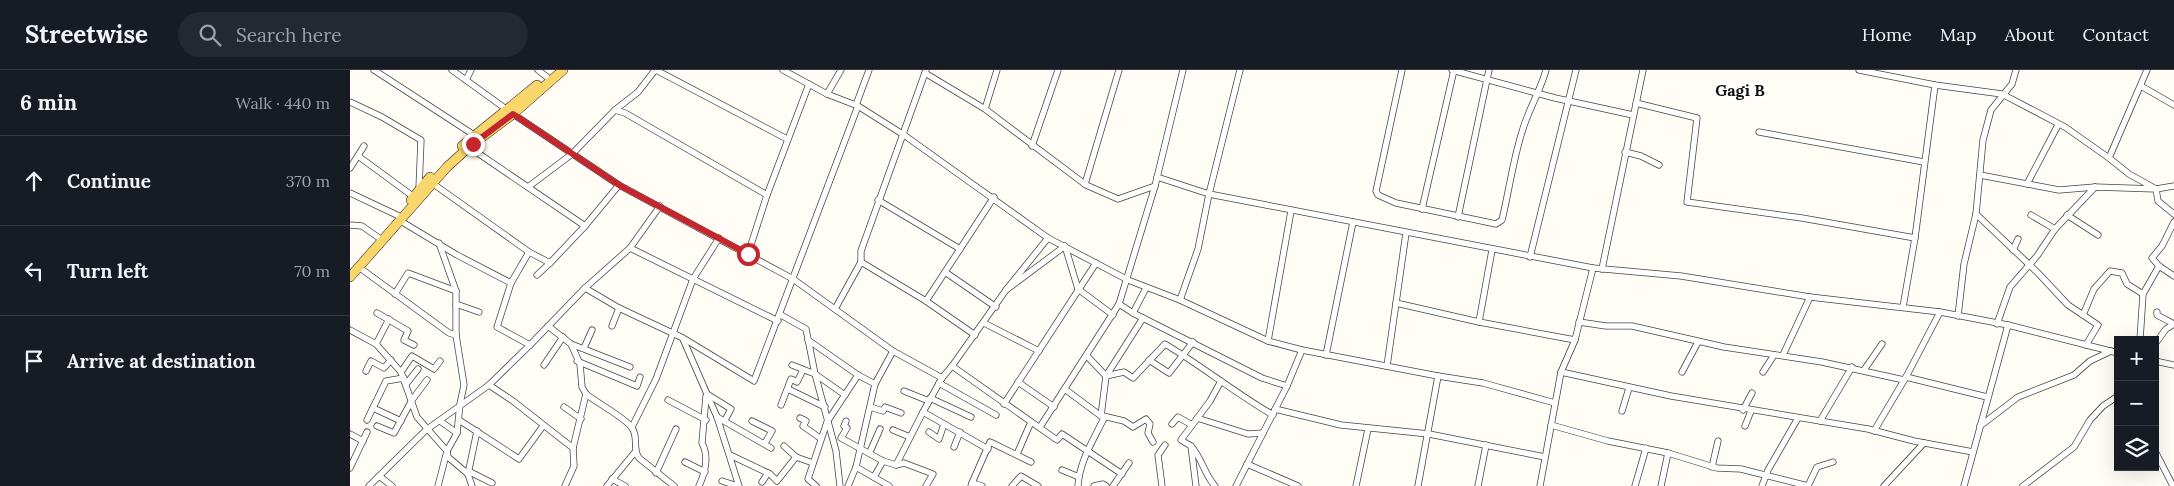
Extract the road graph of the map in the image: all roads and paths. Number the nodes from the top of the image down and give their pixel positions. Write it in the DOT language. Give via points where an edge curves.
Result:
graph roads {
  1 [pos="374,70"];
  2 [pos="452,70"];
  3 [pos="470,70"];
  4 [pos="538,70"];
  5 [pos="555,70"];
  6 [pos="563,70"];
  7 [pos="656,70"];
  8 [pos="783,70"];
  9 [pos="841,70"];
  10 [pos="869,70"];
  11 [pos="997,70"];
  12 [pos="1058,70"];
  13 [pos="1119,70"];
  14 [pos="1183,70"];
  15 [pos="1240,70"];
  16 [pos="1402,70"];
  17 [pos="1453,70"];
  18 [pos="1489,70"];
  19 [pos="1546,70"];
  20 [pos="1576,70"];
  21 [pos="1643,70"];
  22 [pos="1859,70"];
  23 [pos="2016,70"];
  24 [pos="2147,70"];
  25 [pos="925,71"];
  26 [pos="1876,71"];
  27 [pos="667,72"];
  28 [pos="547,77"];
  29 [pos="1487,79"];
  30 [pos="466,80"];
  31 [pos="809,84"];
  32 [pos="1935,85"];
  33 [pos="2141,86"];
  34 [pos="1538,93"];
  35 [pos="827,94"];
  36 [pos="2002,94"];
  37 [pos="1568,101"];
  38 [pos="350,102"];
  39 [pos="1636,103"];
  40 [pos="2174,105"];
  41 [pos="857,106"];
  42 [pos="985,109"];
  43 [pos="615,110"];
  44 [pos="510,111"];
  45 [pos="1633,115"];
  46 [pos="2058,124"];
  47 [pos="1759,132"];
  48 [pos="474,135"];
  49 [pos="904,135"];
  50 [pos="788,139"];
  51 [pos="364,146"];
  52 [pos="1032,146"];
  53 [pos="469,147"];
  54 [pos="1625,152"];
  55 [pos="572,154"];
  56 [pos="358,156"];
  57 [pos="2108,158"];
  58 [pos="1924,162"];
  59 [pos="1659,165"];
  60 [pos="350,168"];
  61 [pos="1980,175"];
  62 [pos="1157,177"];
  63 [pos="432,183"];
  64 [pos="1084,184"];
  65 [pos="2027,184"];
  66 [pos="619,185"];
  67 [pos="1155,186"];
  68 [pos="2174,186"];
  69 [pos="528,187"];
  70 [pos="2095,187"];
  71 [pos="419,188"];
  72 [pos="2156,189"];
  73 [pos="350,193"];
  74 [pos="1209,194"];
  75 [pos="767,195"];
  76 [pos="414,197"];
  77 [pos="994,197"];
  78 [pos="878,200"];
  79 [pos="660,206"];
  80 [pos="1422,209"];
  81 [pos="1291,211"];
  82 [pos="1976,214"];
  83 [pos="2174,214"];
  84 [pos="2067,215"];
  85 [pos="2031,216"];
  86 [pos="399,218"];
  87 [pos="1458,218"];
  88 [pos="1353,222"];
  89 [pos="2174,222"];
  90 [pos="350,225"];
  91 [pos="585,226"];
  92 [pos="2055,229"];
  93 [pos="1406,233"];
  94 [pos="2098,235"];
  95 [pos="719,238"];
  96 [pos="1048,238"];
  97 [pos="1915,238"];
  98 [pos="382,240"];
  99 [pos="2018,240"];
  100 [pos="440,243"];
  101 [pos="1066,246"];
  102 [pos="630,248"];
  103 [pos="960,249"];
  104 [pos="1492,250"];
  105 [pos="2013,250"];
  106 [pos="529,252"];
  107 [pos="748,254"];
  108 [pos="1530,256"];
  109 [pos="1094,260"];
  110 [pos="861,262"];
  111 [pos="550,263"];
  112 [pos="2030,266"];
  113 [pos="2159,266"];
  114 [pos="1594,268"];
  115 [pos="1602,269"];
  116 [pos="352,272"];
  117 [pos="945,272"];
  118 [pos="537,275"];
  119 [pos="2174,276"];
  120 [pos="693,279"];
  121 [pos="793,279"];
  122 [pos="1128,280"];
  123 [pos="511,283"];
  124 [pos="585,288"];
  125 [pos="1146,288"];
  126 [pos="1078,289"];
  127 [pos="1006,290"];
  128 [pos="456,291"];
  129 [pos="395,294"];
  130 [pos="2144,294"];
  131 [pos="1810,297"];
  132 [pos="1180,300"];
  133 [pos="926,301"];
  134 [pos="1396,303"];
  135 [pos="456,304"];
  136 [pos="1119,304"];
  137 [pos="996,307"];
  138 [pos="1903,307"];
  139 [pos="619,308"];
  140 [pos="835,309"];
  141 [pos="478,312"];
  142 [pos="1940,312"];
  143 [pos="2157,312"];
  144 [pos="377,313"];
  145 [pos="1133,313"];
  146 [pos="781,315"];
  147 [pos="1113,315"];
  148 [pos="2083,315"];
  149 [pos="1958,316"];
  150 [pos="1143,318"];
  151 [pos="389,319"];
  152 [pos="778,321"];
  153 [pos="1479,322"];
  154 [pos="1579,322"];
  155 [pos="984,323"];
  156 [pos="1997,324"];
  157 [pos="2174,324"];
  158 [pos="548,326"];
  159 [pos="612,326"];
  160 [pos="2008,326"];
  161 [pos="350,330"];
  162 [pos="592,330"];
  163 [pos="673,334"];
  164 [pos="456,335"];
  165 [pos="975,335"];
  166 [pos="2140,336"];
  167 [pos="563,337"];
  168 [pos="683,338"];
  169 [pos="2159,339"];
  170 [pos="808,340"];
  171 [pos="1268,340"];
  172 [pos="1575,340"];
  173 [pos="1193,342"];
  174 [pos="1698,342"];
  175 [pos="376,344"];
  176 [pos="571,344"];
  177 [pos="1882,344"];
  178 [pos="414,345"];
  179 [pos="530,345"];
  180 [pos="2086,345"];
  181 [pos="584,348"];
  182 [pos="1302,350"];
  183 [pos="893,351"];
  184 [pos="1039,351"];
  185 [pos="2114,352"];
  186 [pos="1326,355"];
  187 [pos="1774,355"];
  188 [pos="1783,355"];
  189 [pos="1087,356"];
  190 [pos="1185,356"];
  191 [pos="391,360"];
  192 [pos="1149,360"];
  193 [pos="440,361"];
  194 [pos="578,362"];
  195 [pos="2159,362"];
  196 [pos="544,365"];
  197 [pos="792,365"];
  198 [pos="2174,365"];
  199 [pos="952,366"];
  200 [pos="1387,366"];
  201 [pos="630,367"];
  202 [pos="1852,367"];
  203 [pos="418,369"];
  204 [pos="803,370"];
  205 [pos="1864,370"];
  206 [pos="366,371"];
  207 [pos="1561,372"];
  208 [pos="1682,372"];
  209 [pos="1763,372"];
  210 [pos="814,374"];
  211 [pos="858,375"];
  212 [pos="1106,376"];
  213 [pos="1438,376"];
  214 [pos="404,377"];
  215 [pos="640,377"];
  216 [pos="1905,378"];
  217 [pos="427,380"];
  218 [pos="940,380"];
  219 [pos="1221,381"];
  220 [pos="1018,382"];
  221 [pos="876,384"];
  222 [pos="489,385"];
  223 [pos="1287,386"];
  224 [pos="1629,388"];
  225 [pos="788,389"];
  226 [pos="1066,390"];
  227 [pos="904,391"];
  228 [pos="707,393"];
  229 [pos="1752,393"];
  230 [pos="586,394"];
  231 [pos="845,395"];
  232 [pos="1987,397"];
  233 [pos="412,400"];
  234 [pos="668,400"];
  235 [pos="930,400"];
  236 [pos="2114,401"];
  237 [pos="1555,403"];
  238 [pos="460,404"];
  239 [pos="1004,404"];
  240 [pos="781,405"];
  241 [pos="1054,406"];
  242 [pos="564,407"];
  243 [pos="826,407"];
  244 [pos="870,407"];
  245 [pos="373,408"];
  246 [pos="1743,410"];
  247 [pos="1622,411"];
  248 [pos="1751,411"];
  249 [pos="923,412"];
  250 [pos="1274,412"];
  251 [pos="901,413"];
  252 [pos="996,415"];
  253 [pos="1102,416"];
  254 [pos="717,417"];
  255 [pos="971,417"];
  256 [pos="800,418"];
  257 [pos="1197,418"];
  258 [pos="1798,418"];
  259 [pos="581,419"];
  260 [pos="367,420"];
  261 [pos="459,420"];
  262 [pos="706,420"];
  263 [pos="725,420"];
  264 [pos="400,421"];
  265 [pos="440,421"];
  266 [pos="752,421"];
  267 [pos="1820,421"];
  268 [pos="827,422"];
  269 [pos="846,422"];
  270 [pos="1031,422"];
  271 [pos="944,424"];
  272 [pos="1172,424"];
  273 [pos="1192,425"];
  274 [pos="1551,425"];
  275 [pos="378,426"];
  276 [pos="543,426"];
  277 [pos="1745,426"];
  278 [pos="1980,426"];
  279 [pos="632,427"];
  280 [pos="1040,427"];
  281 [pos="880,428"];
  282 [pos="676,429"];
  283 [pos="1368,429"];
  284 [pos="426,430"];
  285 [pos="893,430"];
  286 [pos="477,431"];
  287 [pos="1874,431"];
  288 [pos="367,432"];
  289 [pos="929,432"];
  290 [pos="960,432"];
  291 [pos="457,433"];
  292 [pos="1263,433"];
  293 [pos="350,434"];
  294 [pos="1429,434"];
  295 [pos="820,438"];
  296 [pos="910,438"];
  297 [pos="363,441"];
  298 [pos="1718,441"];
  299 [pos="1153,442"];
  300 [pos="1924,443"];
  301 [pos="765,444"];
  302 [pos="1165,445"];
  303 [pos="1486,445"];
  304 [pos="784,446"];
  305 [pos="1191,446"];
  306 [pos="954,447"];
  307 [pos="573,448"];
  308 [pos="772,448"];
  309 [pos="861,448"];
  310 [pos="1646,448"];
  311 [pos="988,449"];
  312 [pos="1088,450"];
  313 [pos="447,451"];
  314 [pos="635,452"];
  315 [pos="870,452"];
  316 [pos="1668,452"];
  317 [pos="1973,452"];
  318 [pos="1017,454"];
  319 [pos="730,455"];
  320 [pos="796,456"];
  321 [pos="1545,457"];
  322 [pos="2159,459"];
  323 [pos="352,460"];
  324 [pos="883,461"];
  325 [pos="685,462"];
  326 [pos="1031,462"];
  327 [pos="1833,462"];
  328 [pos="813,463"];
  329 [pos="1129,463"];
  330 [pos="1247,464"];
  331 [pos="896,465"];
  332 [pos="856,467"];
  333 [pos="1712,467"];
  334 [pos="350,468"];
  335 [pos="1062,470"];
  336 [pos="705,472"];
  337 [pos="469,473"];
  338 [pos="656,473"];
  339 [pos="768,473"];
  340 [pos="1122,474"];
  341 [pos="1766,475"];
  342 [pos="379,476"];
  343 [pos="874,477"];
  344 [pos="1079,477"];
  345 [pos="612,479"];
  346 [pos="722,481"];
  347 [pos="492,482"];
  348 [pos="762,482"];
  349 [pos="664,483"];
  350 [pos="971,484"];
  351 [pos="370,486"];
  352 [pos="392,486"];
  353 [pos="438,486"];
  354 [pos="472,486"];
  355 [pos="565,486"];
  356 [pos="607,486"];
  357 [pos="624,486"];
  358 [pos="674,486"];
  359 [pos="699,486"];
  360 [pos="739,486"];
  361 [pos="816,486"];
  362 [pos="840,486"];
  363 [pos="848,486"];
  364 [pos="890,486"];
  365 [pos="926,486"];
  366 [pos="982,486"];
  367 [pos="1012,486"];
  368 [pos="1038,486"];
  369 [pos="1078,486"];
  370 [pos="1094,486"];
  371 [pos="1106,486"];
  372 [pos="1113,486"];
  373 [pos="1162,486"];
  374 [pos="1196,486"];
  375 [pos="1215,486"];
  376 [pos="1236,486"];
  377 [pos="1298,486"];
  378 [pos="1356,486"];
  379 [pos="1418,486"];
  380 [pos="1478,486"];
  381 [pos="1540,486"];
  382 [pos="1635,486"];
  383 [pos="1661,486"];
  384 [pos="1762,486"];
  385 [pos="1808,486"];
  386 [pos="1884,486"];
  387 [pos="1964,486"];
  388 [pos="2023,486"];
  389 [pos="2173,486"];
  1 -- 48 [label="street"];
  2 -- 30 [label="street"];
  3 -- 30 [label="street"];
  4 -- 28 [label="street"];
  5 -- 28 [label="main road"];
  6 -- 44 [label="main road"];
  7 -- 27 [label="street"];
  7 -- 43 [label="street" via="638,92"];
  8 -- 31 [label="street"];
  9 -- 35 [label="street"];
  10 -- 41 [label="street"];
  11 -- 42 [label="street"];
  12 -- 52 [label="street"];
  13 -- 64 [label="street"];
  14 -- 62 [label="street"];
  15 -- 74 [label="street"];
  16 -- 80 [label="street" via="1376,190 1382,198"];
  17 -- 29 [label="street"];
  17 -- 80 [label="street"];
  18 -- 29 [label="street"];
  19 -- 34 [label="street"];
  20 -- 37 [label="street"];
  21 -- 39 [label="street"];
  22 -- 26 [label="street"];
  23 -- 36 [label="street" via="2012,84"];
  24 -- 33 [label="street"];
  25 -- 42 [label="street"];
  25 -- 49 [label="street"];
  26 -- 32 [label="street"];
  27 -- 50 [label="street"];
  28 -- 44 [label="main road"];
  29 -- 34 [label="street"];
  29 -- 87 [label="street"];
  30 -- 44 [label="street"];
  31 -- 35 [label="street"];
  31 -- 50 [label="street"];
  32 -- 36 [label="street"];
  32 -- 58 [label="street"];
  33 -- 40 [label="street"];
  33 -- 57 [label="street"];
  34 -- 37 [label="street"];
  34 -- 87 [label="street" via="1521,134 1502,220 1496,224"];
  35 -- 41 [label="street"];
  36 -- 46 [label="street"];
  36 -- 61 [label="street" via="1991,110 1985,132"];
  37 -- 45 [label="street"];
  37 -- 108 [label="street"];
  38 -- 71 [label="street" via="422,140"];
  39 -- 45 [label="street"];
  39 -- 97 [label="street" via="1697,118 1687,202"];
  41 -- 49 [label="street"];
  41 -- 121 [label="street"];
  42 -- 52 [label="street"];
  43 -- 55 [label="street"];
  43 -- 75 [label="street"];
  44 -- 48 [label="main road"];
  44 -- 53 [label="main road"];
  44 -- 55 [label="street"];
  45 -- 54 [label="street"];
  46 -- 57 [label="street"];
  46 -- 65 [label="street"];
  47 -- 58 [label="street"];
  48 -- 71 [label="main road"];
  49 -- 77 [label="street"];
  49 -- 78 [label="street"];
  50 -- 75 [label="street"];
  51 -- 56 [label="street"];
  52 -- 64 [label="street"];
  53 -- 63 [label="main road"];
  53 -- 69 [label="street"];
  54 -- 59 [label="street"];
  54 -- 115 [label="street"];
  55 -- 66 [label="street"];
  55 -- 69 [label="street"];
  56 -- 60 [label="street"];
  56 -- 76 [label="street"];
  57 -- 72 [label="street"];
  58 -- 97 [label="street"];
  61 -- 65 [label="street"];
  61 -- 82 [label="street"];
  62 -- 67 [label="street"];
  62 -- 74 [label="street"];
  63 -- 86 [label="main road"];
  63 -- 106 [label="street"];
  64 -- 67 [label="street" via="1118,199"];
  65 -- 70 [label="street" via="2059,190"];
  66 -- 79 [label="street"];
  66 -- 91 [label="street"];
  67 -- 122 [label="street"];
  68 -- 72 [label="street"];
  69 -- 91 [label="street"];
  70 -- 72 [label="street"];
  70 -- 84 [label="street"];
  71 -- 76 [label="main road"];
  72 -- 83 [label="street" via="2158,201"];
  73 -- 86 [label="street"];
  74 -- 81 [label="street"];
  74 -- 132 [label="street" via="1198,249"];
  75 -- 107 [label="street"];
  76 -- 86 [label="main road"];
  77 -- 96 [label="street"];
  77 -- 103 [label="street"];
  78 -- 103 [label="street"];
  78 -- 110 [label="street" via="861,251"];
  79 -- 95 [label="street"];
  79 -- 102 [label="street"];
  80 -- 87 [label="street"];
  81 -- 88 [label="street"];
  81 -- 171 [label="street"];
  82 -- 105 [label="street"];
  82 -- 149 [label="street" via="1964,264"];
  84 -- 92 [label="street"];
  84 -- 94 [label="street"];
  85 -- 92 [label="street"];
  86 -- 98 [label="main road"];
  86 -- 100 [label="street"];
  86 -- 116 [label="main road"];
  88 -- 93 [label="street"];
  88 -- 186 [label="street"];
  89 -- 113 [label="street" via="2152,258"];
  90 -- 98 [label="street" via="362,226"];
  91 -- 111 [label="street"];
  92 -- 112 [label="street"];
  93 -- 104 [label="street"];
  93 -- 134 [label="street"];
  95 -- 107 [label="street"];
  95 -- 120 [label="street"];
  96 -- 101 [label="street"];
  96 -- 127 [label="street"];
  97 -- 138 [label="street"];
  98 -- 116 [label="main road"];
  99 -- 105 [label="street"];
  100 -- 123 [label="street"];
  100 -- 128 [label="street"];
  101 -- 109 [label="street"];
  101 -- 126 [label="street"];
  101 -- 127 [label="street"];
  102 -- 120 [label="street"];
  102 -- 124 [label="street"];
  103 -- 117 [label="street"];
  104 -- 108 [label="street"];
  104 -- 153 [label="street"];
  105 -- 112 [label="street"];
  106 -- 111 [label="street"];
  106 -- 123 [label="street"];
  107 -- 121 [label="street"];
  108 -- 114 [label="street"];
  109 -- 122 [label="street"];
  109 -- 126 [label="street"];
  110 -- 133 [label="street"];
  110 -- 140 [label="street"];
  111 -- 118 [label="street"];
  112 -- 148 [label="street" via="2068,305"];
  112 -- 156 [label="street" via="2010,287"];
  113 -- 119 [label="street"];
  113 -- 130 [label="street"];
  114 -- 115 [label="street"];
  114 -- 154 [label="street"];
  115 -- 131 [label="street" via="1681,276"];
  116 -- 129 [label="street"];
  117 -- 133 [label="street"];
  117 -- 137 [label="street"];
  120 -- 152 [label="street"];
  120 -- 163 [label="street"];
  121 -- 140 [label="street"];
  121 -- 146 [label="street"];
  122 -- 125 [label="street"];
  122 -- 136 [label="street"];
  123 -- 179 [label="street" via="497,327"];
  124 -- 139 [label="street"];
  124 -- 158 [label="street"];
  125 -- 132 [label="street"];
  125 -- 145 [label="street"];
  126 -- 147 [label="street"];
  126 -- 184 [label="street"];
  127 -- 137 [label="street"];
  128 -- 129 [label="street" via="408,273"];
  128 -- 135 [label="street"];
  129 -- 164 [label="street"];
  130 -- 148 [label="street" via="2127,284 2122,273 2110,271 2094,289"];
  130 -- 166 [label="street"];
  131 -- 138 [label="street"];
  131 -- 188 [label="street"];
  132 -- 171 [label="street"];
  133 -- 165 [label="street"];
  134 -- 153 [label="street"];
  134 -- 200 [label="street"];
  135 -- 141 [label="street"];
  135 -- 164 [label="street"];
  136 -- 145 [label="street"];
  136 -- 147 [label="street"];
  137 -- 155 [label="street"];
  138 -- 142 [label="street"];
  139 -- 159 [label="street"];
  139 -- 163 [label="street"];
  140 -- 183 [label="street"];
  142 -- 149 [label="street"];
  142 -- 216 [label="street"];
  143 -- 157 [label="street"];
  144 -- 151 [label="street"];
  145 -- 150 [label="street"];
  146 -- 152 [label="street"];
  146 -- 170 [label="street" via="806,329"];
  147 -- 189 [label="street"];
  148 -- 180 [label="street" via="2098,325"];
  149 -- 156 [label="street"];
  150 -- 173 [label="street"];
  150 -- 212 [label="street"];
  151 -- 175 [label="street"];
  151 -- 178 [label="street" via="408,331 404,340"];
  152 -- 168 [label="street" via="754,381"];
  153 -- 172 [label="street"];
  154 -- 172 [label="street"];
  154 -- 174 [label="street" via="1632,326"];
  155 -- 165 [label="street"];
  155 -- 184 [label="street"];
  156 -- 160 [label="street"];
  157 -- 169 [label="street"];
  158 -- 167 [label="street"];
  158 -- 179 [label="street"];
  160 -- 180 [label="street"];
  160 -- 232 [label="street"];
  161 -- 175 [label="street"];
  162 -- 181 [label="street"];
  163 -- 168 [label="street"];
  163 -- 279 [label="street" via="656,379"];
  164 -- 238 [label="street" via="464,385"];
  165 -- 199 [label="street"];
  167 -- 176 [label="street"];
  167 -- 196 [label="street"];
  168 -- 228 [label="street"];
  170 -- 210 [label="street"];
  170 -- 211 [label="street"];
  171 -- 182 [label="street"];
  172 -- 207 [label="street"];
  173 -- 190 [label="street"];
  173 -- 223 [label="street" via="1262,378"];
  174 -- 187 [label="street"];
  174 -- 208 [label="street"];
  175 -- 191 [label="street"];
  176 -- 181 [label="street"];
  176 -- 194 [label="street"];
  177 -- 205 [label="street"];
  179 -- 222 [label="street"];
  180 -- 185 [label="street"];
  181 -- 201 [label="street"];
  182 -- 186 [label="street"];
  182 -- 223 [label="street"];
  183 -- 218 [label="street"];
  183 -- 221 [label="street"];
  184 -- 220 [label="street"];
  185 -- 278 [label="street" via="2090,361 2074,375 2018,397"];
  186 -- 200 [label="street"];
  187 -- 188 [label="street"];
  187 -- 209 [label="street"];
  188 -- 202 [label="street"];
  189 -- 212 [label="street"];
  189 -- 226 [label="street"];
  190 -- 192 [label="street" via="1165,344"];
  190 -- 192 [label="street" via="1169,374"];
  190 -- 219 [label="street"];
  191 -- 206 [label="street" via="384,368 370,362"];
  191 -- 214 [label="street"];
  192 -- 212 [label="street" via="1133,378 1124,372"];
  193 -- 214 [label="street" via="434,369 412,356"];
  194 -- 215 [label="street" via="637,386"];
  194 -- 230 [label="street"];
  195 -- 198 [label="street"];
  197 -- 204 [label="street"];
  199 -- 218 [label="street"];
  199 -- 239 [label="street"];
  200 -- 213 [label="street"];
  202 -- 205 [label="street"];
  202 -- 267 [label="street"];
  203 -- 214 [label="street"];
  204 -- 210 [label="street"];
  204 -- 225 [label="street" via="797,382 791,380"];
  205 -- 216 [label="street"];
  207 -- 224 [label="street"];
  207 -- 237 [label="street"];
  210 -- 231 [label="street"];
  210 -- 243 [label="street"];
  211 -- 221 [label="street"];
  211 -- 231 [label="street"];
  212 -- 253 [label="street"];
  213 -- 237 [label="street" via="1483,383"];
  213 -- 294 [label="street"];
  214 -- 233 [label="street"];
  214 -- 245 [label="street" via="386,381"];
  216 -- 232 [label="street"];
  216 -- 287 [label="street"];
  217 -- 233 [label="street"];
  218 -- 235 [label="street"];
  218 -- 252 [label="street"];
  219 -- 250 [label="street" via="1236,394"];
  219 -- 257 [label="street"];
  220 -- 239 [label="street"];
  220 -- 241 [label="street"];
  221 -- 244 [label="street"];
  222 -- 238 [label="street"];
  222 -- 276 [label="street"];
  223 -- 250 [label="street"];
  224 -- 246 [label="street"];
  224 -- 247 [label="street"];
  225 -- 240 [label="street"];
  225 -- 243 [label="street"];
  226 -- 241 [label="street"];
  226 -- 253 [label="street"];
  227 -- 235 [label="street"];
  228 -- 254 [label="street"];
  228 -- 262 [label="street"];
  228 -- 263 [label="street" via="731,410"];
  229 -- 246 [label="street"];
  230 -- 259 [label="street"];
  230 -- 279 [label="street"];
  231 -- 268 [label="street"];
  232 -- 278 [label="street"];
  233 -- 264 [label="street"];
  233 -- 284 [label="street" via="417,417"];
  234 -- 262 [label="street"];
  235 -- 249 [label="street"];
  235 -- 255 [label="street"];
  236 -- 388 [label="street" via="2090,420 2074,447"];
  237 -- 274 [label="street"];
  238 -- 261 [label="street"];
  238 -- 265 [label="street"];
  239 -- 270 [label="street"];
  241 -- 280 [label="street"];
  242 -- 259 [label="street"];
  243 -- 268 [label="street"];
  244 -- 251 [label="street" via="883,411 884,407"];
  244 -- 309 [label="street"];
  245 -- 260 [label="street"];
  245 -- 264 [label="street"];
  246 -- 248 [label="street"];
  248 -- 258 [label="street"];
  248 -- 277 [label="street"];
  249 -- 271 [label="street"];
  249 -- 296 [label="street"];
  250 -- 283 [label="street"];
  250 -- 292 [label="street"];
  253 -- 299 [label="street" via="1134,427 1146,420 1150,424 1148,433"];
  253 -- 312 [label="street" via="1104,418"];
  254 -- 263 [label="street"];
  254 -- 319 [label="street"];
  256 -- 295 [label="street" via="806,422 803,426"];
  257 -- 273 [label="street"];
  257 -- 292 [label="street" via="1248,434"];
  258 -- 267 [label="street"];
  258 -- 341 [label="street"];
  259 -- 307 [label="street"];
  261 -- 286 [label="street"];
  261 -- 291 [label="street"];
  262 -- 336 [label="street" via="702,443 706,449"];
  263 -- 301 [label="street"];
  264 -- 275 [label="street" via="394,434"];
  265 -- 284 [label="street"];
  265 -- 291 [label="street"];
  266 -- 301 [label="street" via="772,431"];
  267 -- 287 [label="street"];
  268 -- 295 [label="street"];
  268 -- 362 [label="street" via="836,451"];
  269 -- 309 [label="street" via="844,426 847,428 841,438"];
  270 -- 280 [label="street"];
  270 -- 318 [label="street"];
  271 -- 289 [label="street" via="939,439"];
  271 -- 290 [label="street"];
  272 -- 273 [label="street" via="1178,417"];
  273 -- 305 [label="street" via="1181,440"];
  274 -- 310 [label="street"];
  274 -- 321 [label="street"];
  276 -- 286 [label="street" via="519,460"];
  276 -- 307 [label="street"];
  278 -- 317 [label="street"];
  279 -- 314 [label="street"];
  280 -- 312 [label="street" via="1057,440 1062,434"];
  281 -- 315 [label="street"];
  282 -- 338 [label="street"];
  283 -- 294 [label="street"];
  283 -- 378 [label="street"];
  284 -- 313 [label="street"];
  284 -- 342 [label="street"];
  285 -- 296 [label="street"];
  286 -- 337 [label="street"];
  287 -- 300 [label="street"];
  288 -- 297 [label="street"];
  290 -- 306 [label="street"];
  290 -- 311 [label="street"];
  291 -- 313 [label="street"];
  292 -- 330 [label="street"];
  293 -- 297 [label="street"];
  294 -- 303 [label="street"];
  294 -- 379 [label="street"];
  295 -- 328 [label="street"];
  296 -- 331 [label="street"];
  297 -- 323 [label="street"];
  298 -- 333 [label="street"];
  300 -- 317 [label="street"];
  300 -- 386 [label="street"];
  301 -- 308 [label="street"];
  302 -- 373 [label="street" via="1158,454"];
  303 -- 321 [label="street"];
  303 -- 380 [label="street"];
  304 -- 320 [label="street"];
  305 -- 374 [label="street"];
  305 -- 375 [label="street"];
  307 -- 355 [label="street" via="574,466"];
  309 -- 315 [label="street"];
  309 -- 332 [label="street"];
  310 -- 316 [label="street"];
  310 -- 382 [label="street"];
  311 -- 318 [label="street" via="990,442"];
  311 -- 350 [label="street"];
  312 -- 340 [label="street"];
  312 -- 344 [label="street"];
  313 -- 337 [label="street" via="448,457"];
  313 -- 353 [label="street"];
  314 -- 338 [label="street"];
  314 -- 345 [label="street"];
  315 -- 324 [label="street"];
  316 -- 333 [label="street"];
  316 -- 383 [label="street"];
  317 -- 387 [label="street"];
  318 -- 326 [label="street"];
  319 -- 339 [label="street"];
  319 -- 360 [label="street"];
  320 -- 328 [label="street"];
  320 -- 339 [label="street" via="777,481"];
  321 -- 381 [label="street"];
  322 -- 389 [label="street"];
  323 -- 334 [label="street"];
  324 -- 331 [label="street"];
  324 -- 343 [label="street"];
  325 -- 336 [label="street"];
  327 -- 385 [label="street" via="1817,468"];
  328 -- 361 [label="street" via="808,478"];
  329 -- 340 [label="street"];
  330 -- 376 [label="street"];
  330 -- 377 [label="street"];
  331 -- 365 [label="street" via="904,463 932,474"];
  332 -- 343 [label="street"];
  332 -- 363 [label="street"];
  333 -- 341 [label="street"];
  335 -- 344 [label="street"];
  336 -- 359 [label="street"];
  337 -- 347 [label="street"];
  337 -- 354 [label="street"];
  338 -- 349 [label="street"];
  339 -- 348 [label="street"];
  340 -- 372 [label="street"];
  341 -- 384 [label="street"];
  341 -- 385 [label="street"];
  342 -- 351 [label="street"];
  342 -- 352 [label="street"];
  343 -- 364 [label="street"];
  344 -- 369 [label="street"];
  345 -- 356 [label="street"];
  345 -- 357 [label="street"];
  346 -- 360 [label="street"];
  349 -- 358 [label="street"];
  350 -- 366 [label="street"];
  367 -- 368 [label="street" via="1021,476"];
  370 -- 371 [label="street"];
}
